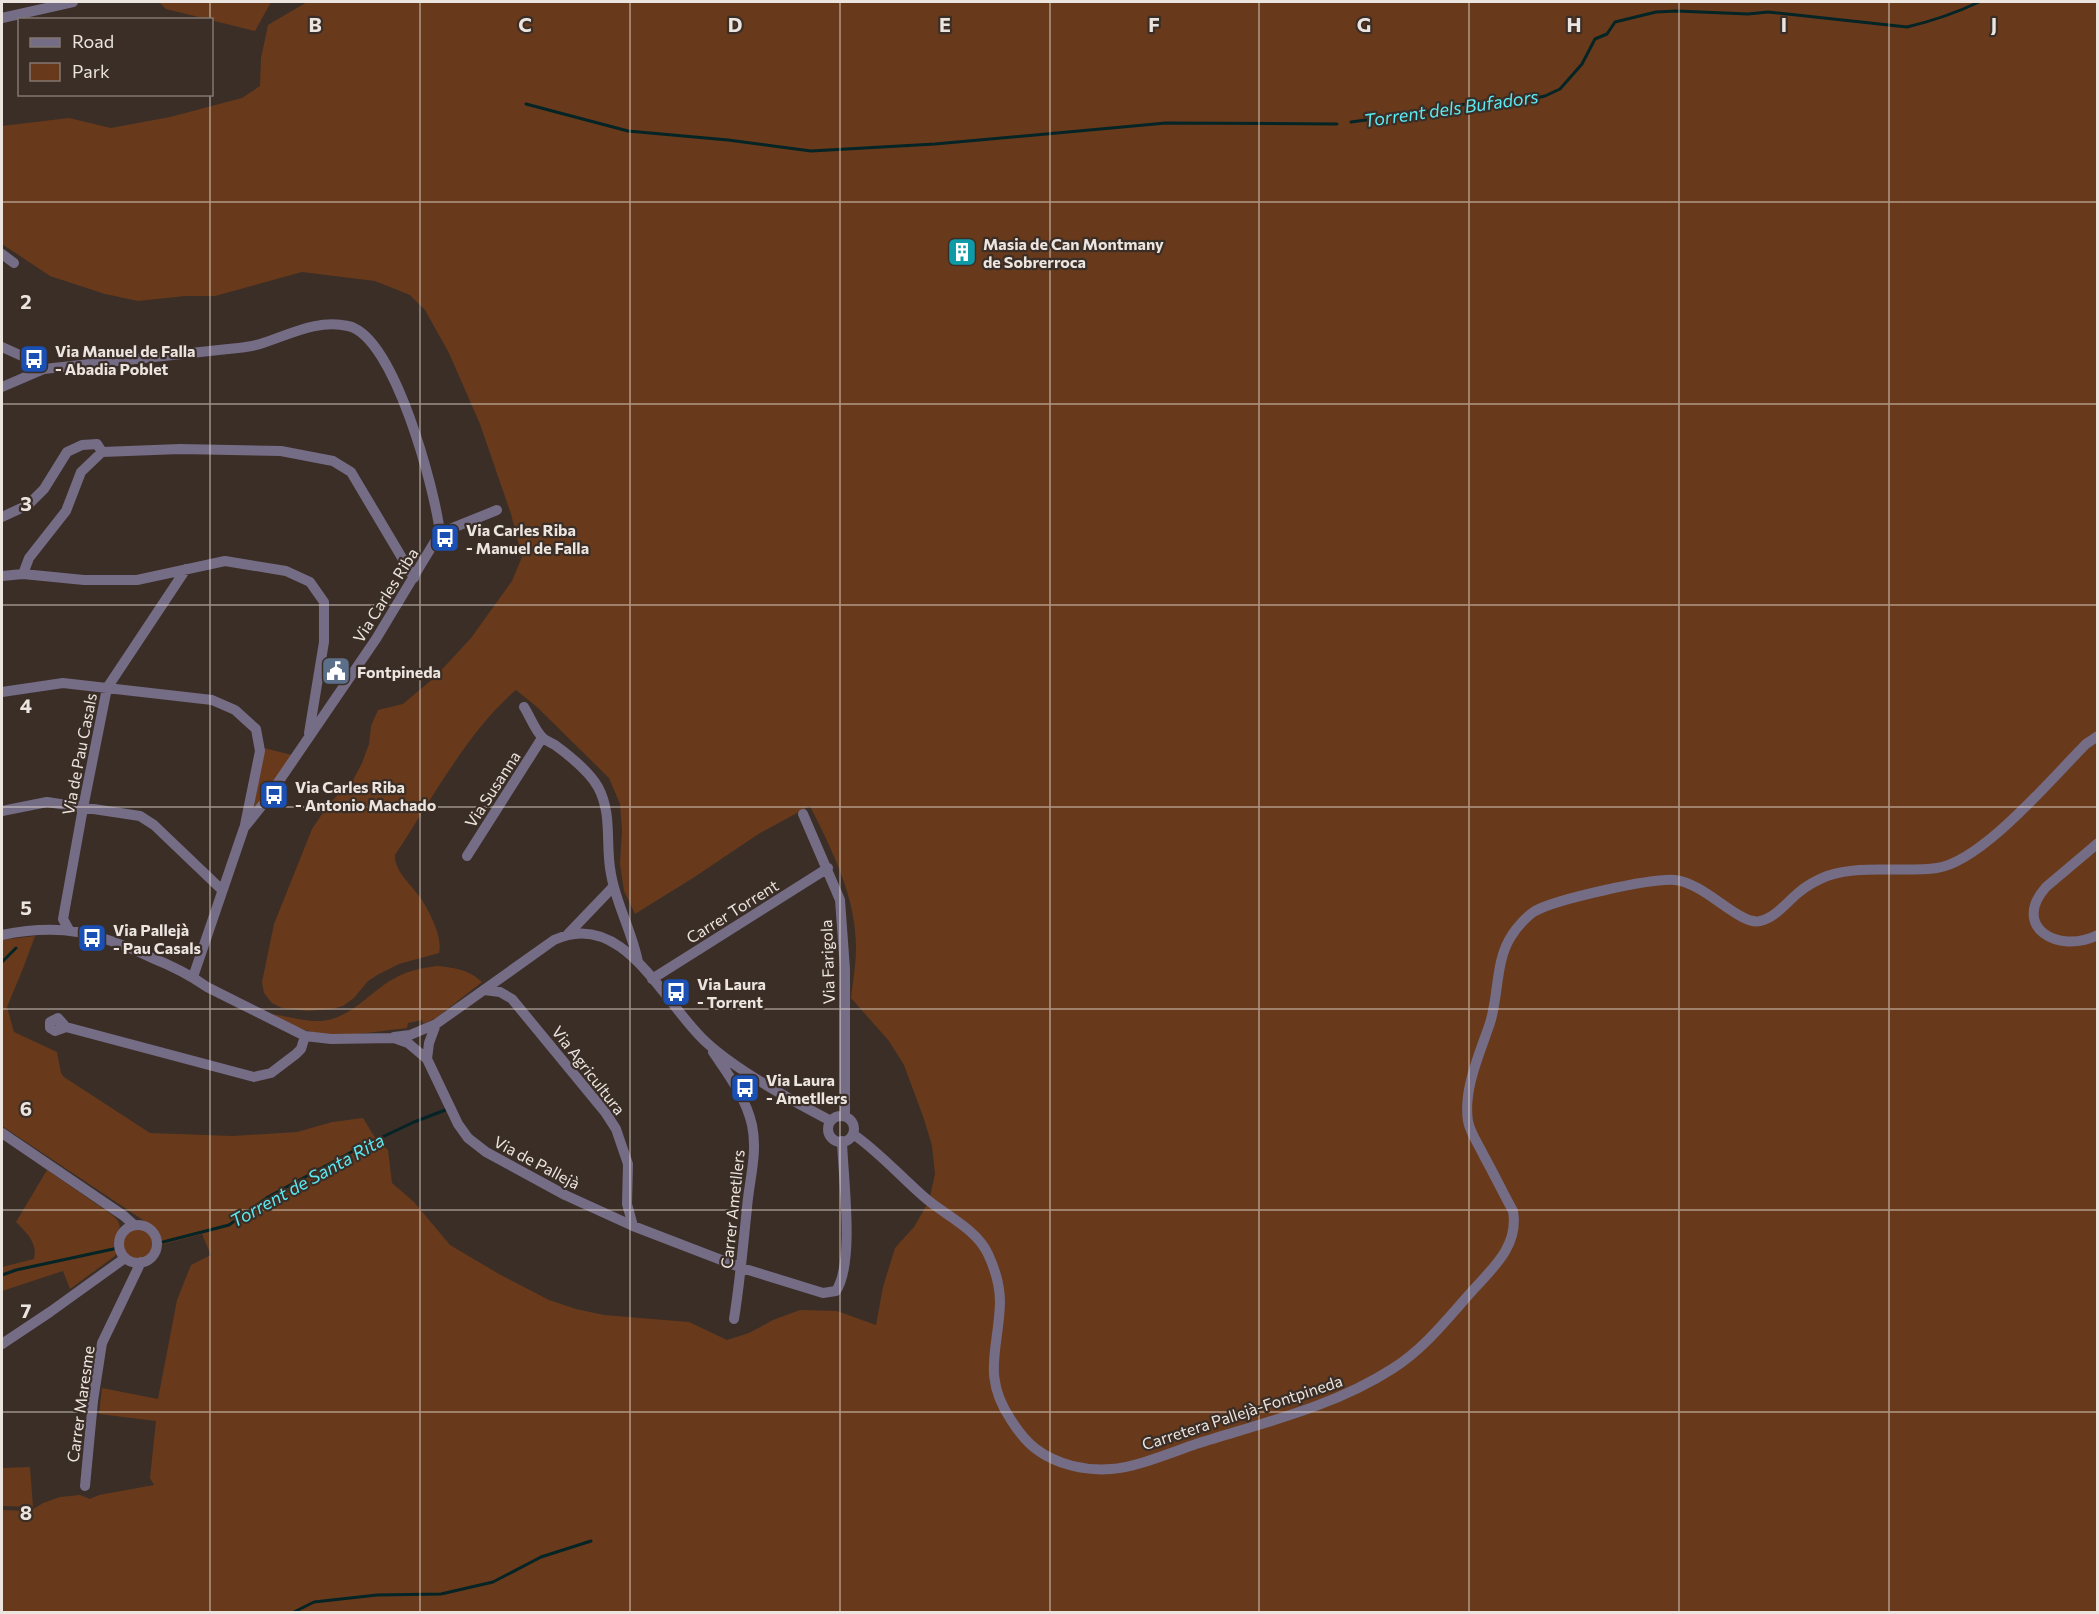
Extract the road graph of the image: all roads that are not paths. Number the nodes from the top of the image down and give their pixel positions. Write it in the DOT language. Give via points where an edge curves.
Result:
graph roads {
  1 [pos="73,2"];
  2 [pos="2,18"];
  3 [pos="2,254"];
  4 [pos="14,263"];
  5 [pos="2,347"];
  6 [pos="44,369"];
  7 [pos="2,387"];
  8 [pos="102,452"];
  9 [pos="497,510"];
  10 [pos="2,517"];
  11 [pos="440,533"];
  12 [pos="186,569"];
  13 [pos="23,574"];
  14 [pos="2,576"];
  15 [pos="414,578"];
  16 [pos="108,688"];
  17 [pos="2,692"];
  18 [pos="524,707"];
  19 [pos="309,735"];
  20 [pos="2097,736"];
  21 [pos="542,738"];
  22 [pos="83,807"];
  23 [pos="2,811"];
  24 [pos="803,814"];
  25 [pos="244,828"];
  26 [pos="2097,843"];
  27 [pos="467,856"];
  28 [pos="828,868"];
  29 [pos="614,887"];
  30 [pos="222,890"];
  31 [pos="69,930"];
  32 [pos="568,934"];
  33 [pos="2,935"];
  34 [pos="2097,935"];
  35 [pos="638,962"];
  36 [pos="512,970"];
  37 [pos="193,977"];
  38 [pos="651,978"];
  39 [pos="484,990"];
  40 [pos="512,999"];
  41 [pos="436,1024"];
  42 [pos="66,1027"];
  43 [pos="305,1036"];
  44 [pos="394,1038"];
  45 [pos="706,1042"];
  46 [pos="427,1059"];
  47 [pos="845,1116"];
  48 [pos="831,1121"];
  49 [pos="2,1133"];
  50 [pos="853,1134"];
  51 [pos="842,1141"];
  52 [pos="627,1204"];
  53 [pos="605,1212"];
  54 [pos="134,1225"];
  55 [pos="633,1226"];
  56 [pos="125,1258"];
  57 [pos="141,1262"];
  58 [pos="742,1268"];
  59 [pos="734,1319"];
  60 [pos="2,1344"];
  61 [pos="85,1486"];
  1 -- 2 [label="street"];
  3 -- 4 [label="street"];
  5 -- 6 [label="street"];
  6 -- 7 [label="street"];
  6 -- 11 [label="street" via="228,349 258,344 312,326 355,328 378,351 397,386 424,459"];
  8 -- 10 [label="street" via="97,444 67,452 44,489 28,505"];
  8 -- 13 [label="street" via="81,472 66,511 29,558"];
  8 -- 15 [label="street" via="281,451 333,461 351,472"];
  9 -- 11 [label="street"];
  11 -- 15 [label="street, Via Carles Riba"];
  12 -- 13 [label="street" via="137,580"];
  12 -- 16 [label="street, Via de Pau Casals"];
  12 -- 19 [label="street" via="225,561 286,571 310,582 324,602 324,642"];
  13 -- 14 [label="street"];
  15 -- 19 [label="street, Via Carles Riba"];
  16 -- 17 [label="street" via="63,683"];
  16 -- 22 [label="street, Via de Pau Casals"];
  16 -- 25 [label="street" via="212,700 236,710 256,729 260,751"];
  18 -- 21 [label="street"];
  19 -- 25 [label="street, Via Carles Riba"];
  20 -- 50 [label="street, Carretera Pallejà-Fontpineda" via="1975,853 1948,866 1838,873 1809,885 1770,917 1756,922 1744,920 1707,892 1676,880 1570,899 1533,912 1511,935 1504,952 1469,1098 1468,1121 1513,1211 1513,1236 1502,1259 1416,1352 1360,1388 1157,1457 1113,1469 1090,1469 1066,1464 1038,1451 1022,1437 994,1385 1000,1302 987,1251 975,1235 930,1203"];
  21 -- 27 [label="street, Via Susanna"];
  21 -- 29 [label="street" via="571,758 598,787 608,818"];
  22 -- 23 [label="street" via="48,802"];
  22 -- 30 [label="street" via="140,816"];
  22 -- 31 [label="street, Via de Pau Casals" via="63,919"];
  24 -- 28 [label="street, Via Farigola"];
  25 -- 30 [label="street, Via Carles Riba"];
  26 -- 34 [label="street" via="2046,887 2034,909 2038,927 2052,939 2073,943"];
  28 -- 38 [label="street, Carrer Torrent"];
  28 -- 47 [label="street, Via Farigola" via="840,900 845,969"];
  29 -- 32 [label="street"];
  29 -- 35 [label="street"];
  30 -- 37 [label="street, Via Carles Riba"];
  31 -- 33 [label="street"];
  31 -- 37 [label="street" via="93,934"];
  32 -- 35 [label="street" via="597,934"];
  32 -- 36 [label="street"];
  35 -- 38 [label="street"];
  36 -- 39 [label="street"];
  36 -- 40 [label="street"];
  37 -- 43 [label="street"];
  38 -- 45 [label="street"];
  39 -- 40 [label="street"];
  39 -- 41 [label="street"];
  40 -- 52 [label="street, Via Agricultura" via="616,1129 628,1164"];
  41 -- 44 [label="street"];
  41 -- 46 [label="street"];
  42 -- 43 [label="street" via="254,1077 271,1073 296,1054"];
  43 -- 44 [label="street"];
  44 -- 46 [label="street"];
  45 -- 48 [label="street" via="748,1073"];
  45 -- 58 [label="street, Carrer Ametllers" via="742,1100 754,1139"];
  46 -- 53 [label="street, Via de Pallejà" via="458,1124 477,1146 565,1195"];
  47 -- 48 [label="street"];
  47 -- 50 [label="street" via="853,1124"];
  48 -- 51 [label="street" via="831,1136"];
  49 -- 54 [label="street"];
  50 -- 51 [label="street"];
  51 -- 58 [label="street, Via de Pallejà" via="847,1238 844,1274 836,1291 823,1293"];
  52 -- 53 [label="street"];
  52 -- 55 [label="street, Via Agricultura"];
  53 -- 55 [label="street, Via de Pallejà"];
  54 -- 56 [label="street" via="122,1233 119,1241"];
  54 -- 57 [label="street" via="149,1228 157,1240 154,1254"];
  55 -- 58 [label="street, Via de Pallejà"];
  56 -- 57 [label="street"];
  56 -- 60 [label="street"];
  57 -- 61 [label="street, Carrer Maresme" via="102,1343"];
  58 -- 59 [label="street, Carrer Ametllers"];
}
